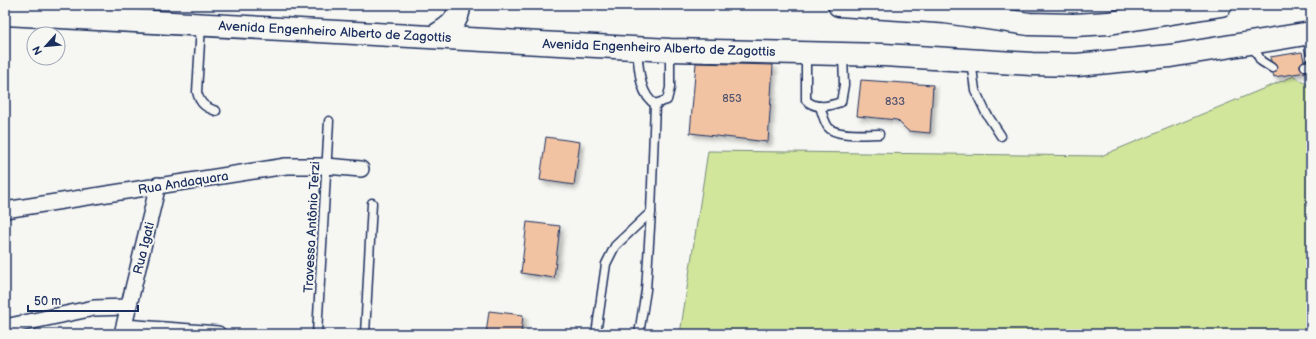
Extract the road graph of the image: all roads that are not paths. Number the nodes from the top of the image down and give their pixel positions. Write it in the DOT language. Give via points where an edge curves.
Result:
graph roads {
  1 [pos="459,5"];
  2 [pos="852,5"];
  3 [pos="1221,5"];
  4 [pos="977,11"];
  5 [pos="1128,13"];
  6 [pos="5,14"];
  7 [pos="201,25"];
  8 [pos="1309,33"];
  9 [pos="435,36"];
  10 [pos="1251,43"];
  11 [pos="637,47"];
  12 [pos="670,50"];
  13 [pos="806,52"];
  14 [pos="843,54"];
  15 [pos="1311,57"];
  16 [pos="971,61"];
  17 [pos="1272,68"];
  18 [pos="655,104"];
  19 [pos="820,106"];
  20 [pos="216,111"];
  21 [pos="329,120"];
  22 [pos="879,134"];
  23 [pos="1001,136"];
  24 [pos="326,166"];
  25 [pos="361,169"];
  26 [pos="158,185"];
  27 [pos="372,203"];
  28 [pos="5,210"];
  29 [pos="652,212"];
  30 [pos="128,307"];
  31 [pos="5,327"];
  32 [pos="122,330"];
  33 [pos="218,334"];
  34 [pos="318,334"];
  35 [pos="365,334"];
  36 [pos="596,334"];
  37 [pos="639,334"];
  1 -- 9 [label="main road" via="454,24"];
  2 -- 4 [label="main road" via="945,12"];
  3 -- 5 [label="main road"];
  4 -- 5 [label="main road" via="1029,24 1074,25 1109,23"];
  6 -- 7 [label="main road, Avenida Engenheiro Alberto de Zagottis"];
  7 -- 9 [label="main road, Avenida Engenheiro Alberto de Zagottis"];
  7 -- 20 [label="lane" via="197,92 205,107"];
  8 -- 10 [label="main road, Avenida Engenheiro Alberto de Zagottis"];
  8 -- 15 [label="lane"];
  9 -- 11 [label="main road, Avenida Engenheiro Alberto de Zagottis"];
  10 -- 16 [label="main road, Avenida Engenheiro Alberto de Zagottis" via="1170,56 1077,65"];
  10 -- 17 [label="lane" via="1261,61"];
  11 -- 12 [label="main road, Avenida Engenheiro Alberto de Zagottis"];
  11 -- 18 [label="lane" via="644,92"];
  12 -- 13 [label="main road, Avenida Engenheiro Alberto de Zagottis"];
  12 -- 18 [label="lane" via="670,88 667,100"];
  13 -- 14 [label="main road, Avenida Engenheiro Alberto de Zagottis"];
  13 -- 19 [label="lane" via="806,100 811,105"];
  14 -- 16 [label="main road, Avenida Engenheiro Alberto de Zagottis"];
  14 -- 19 [label="lane" via="844,85 841,102"];
  16 -- 23 [label="lane" via="975,90"];
  18 -- 29 [label="lane"];
  19 -- 22 [label="lane" via="828,127 834,132"];
  21 -- 24 [label="lane, Travessa Antônio Terzi"];
  24 -- 25 [label="street, Rua Andaquara"];
  24 -- 26 [label="street, Rua Andaquara" via="286,166"];
  24 -- 34 [label="lane, Travessa Antônio Terzi"];
  26 -- 28 [label="street, Rua Andaquara"];
  26 -- 30 [label="street, Rua Igati"];
  27 -- 35 [label="lane"];
  29 -- 36 [label="lane" via="615,246 606,264"];
  29 -- 37 [label="lane" via="646,290"];
  30 -- 31 [label="street" via="94,308"];
  30 -- 32 [label="street, Rua Igati"];
  32 -- 33 [label="street"];
}
